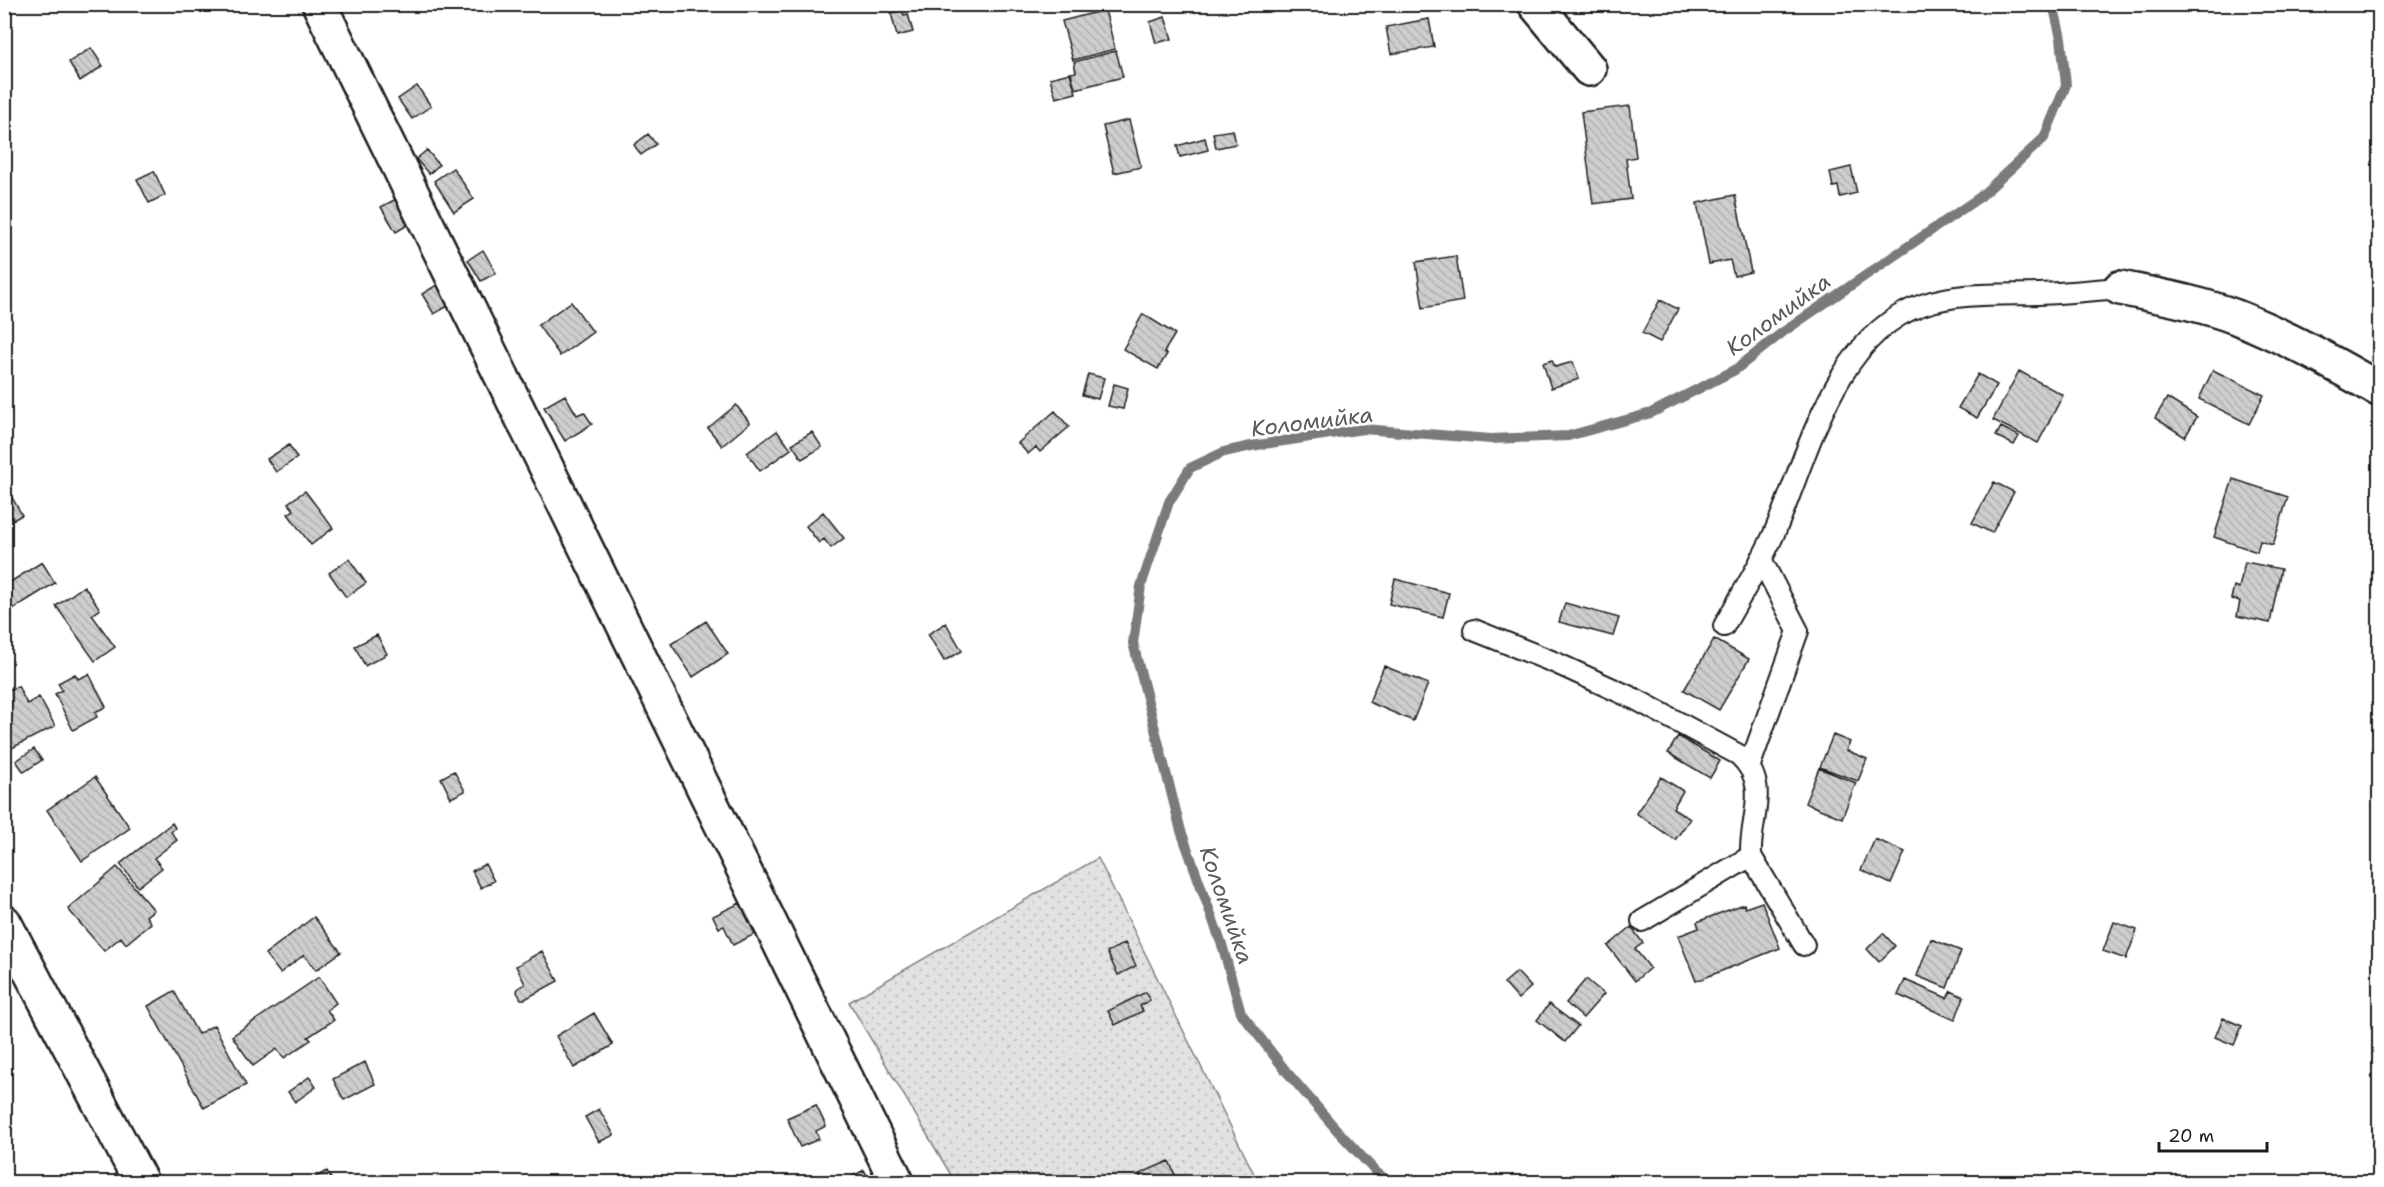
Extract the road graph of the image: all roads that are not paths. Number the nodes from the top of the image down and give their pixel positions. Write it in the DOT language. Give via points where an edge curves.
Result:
graph roads {
  1 [pos="319,4"];
  2 [pos="1535,4"];
  3 [pos="1589,69"];
  4 [pos="2120,288"];
  5 [pos="2379,390"];
  6 [pos="1761,559"];
  7 [pos="1724,626"];
  8 [pos="1474,630"];
  9 [pos="1750,765"];
  10 [pos="1751,856"];
  11 [pos="1642,921"];
  12 [pos="4,922"];
  13 [pos="1804,945"];
  14 [pos="141,1182"];
  15 [pos="897,1182"];
  1 -- 15 [label="street"];
  2 -- 3 [label="street"];
  4 -- 5 [label="street" via="2235,316 2312,351"];
  4 -- 6 [label="lane" via="1958,297 1922,305 1894,318 1871,337 1833,391"];
  6 -- 7 [label="lane"];
  6 -- 9 [label="lane" via="1798,631"];
  8 -- 9 [label="lane" via="1637,700 1739,755"];
  9 -- 10 [label="lane" via="1757,782"];
  10 -- 11 [label="lane"];
  10 -- 13 [label="lane"];
  12 -- 14 [label="street"];
}
